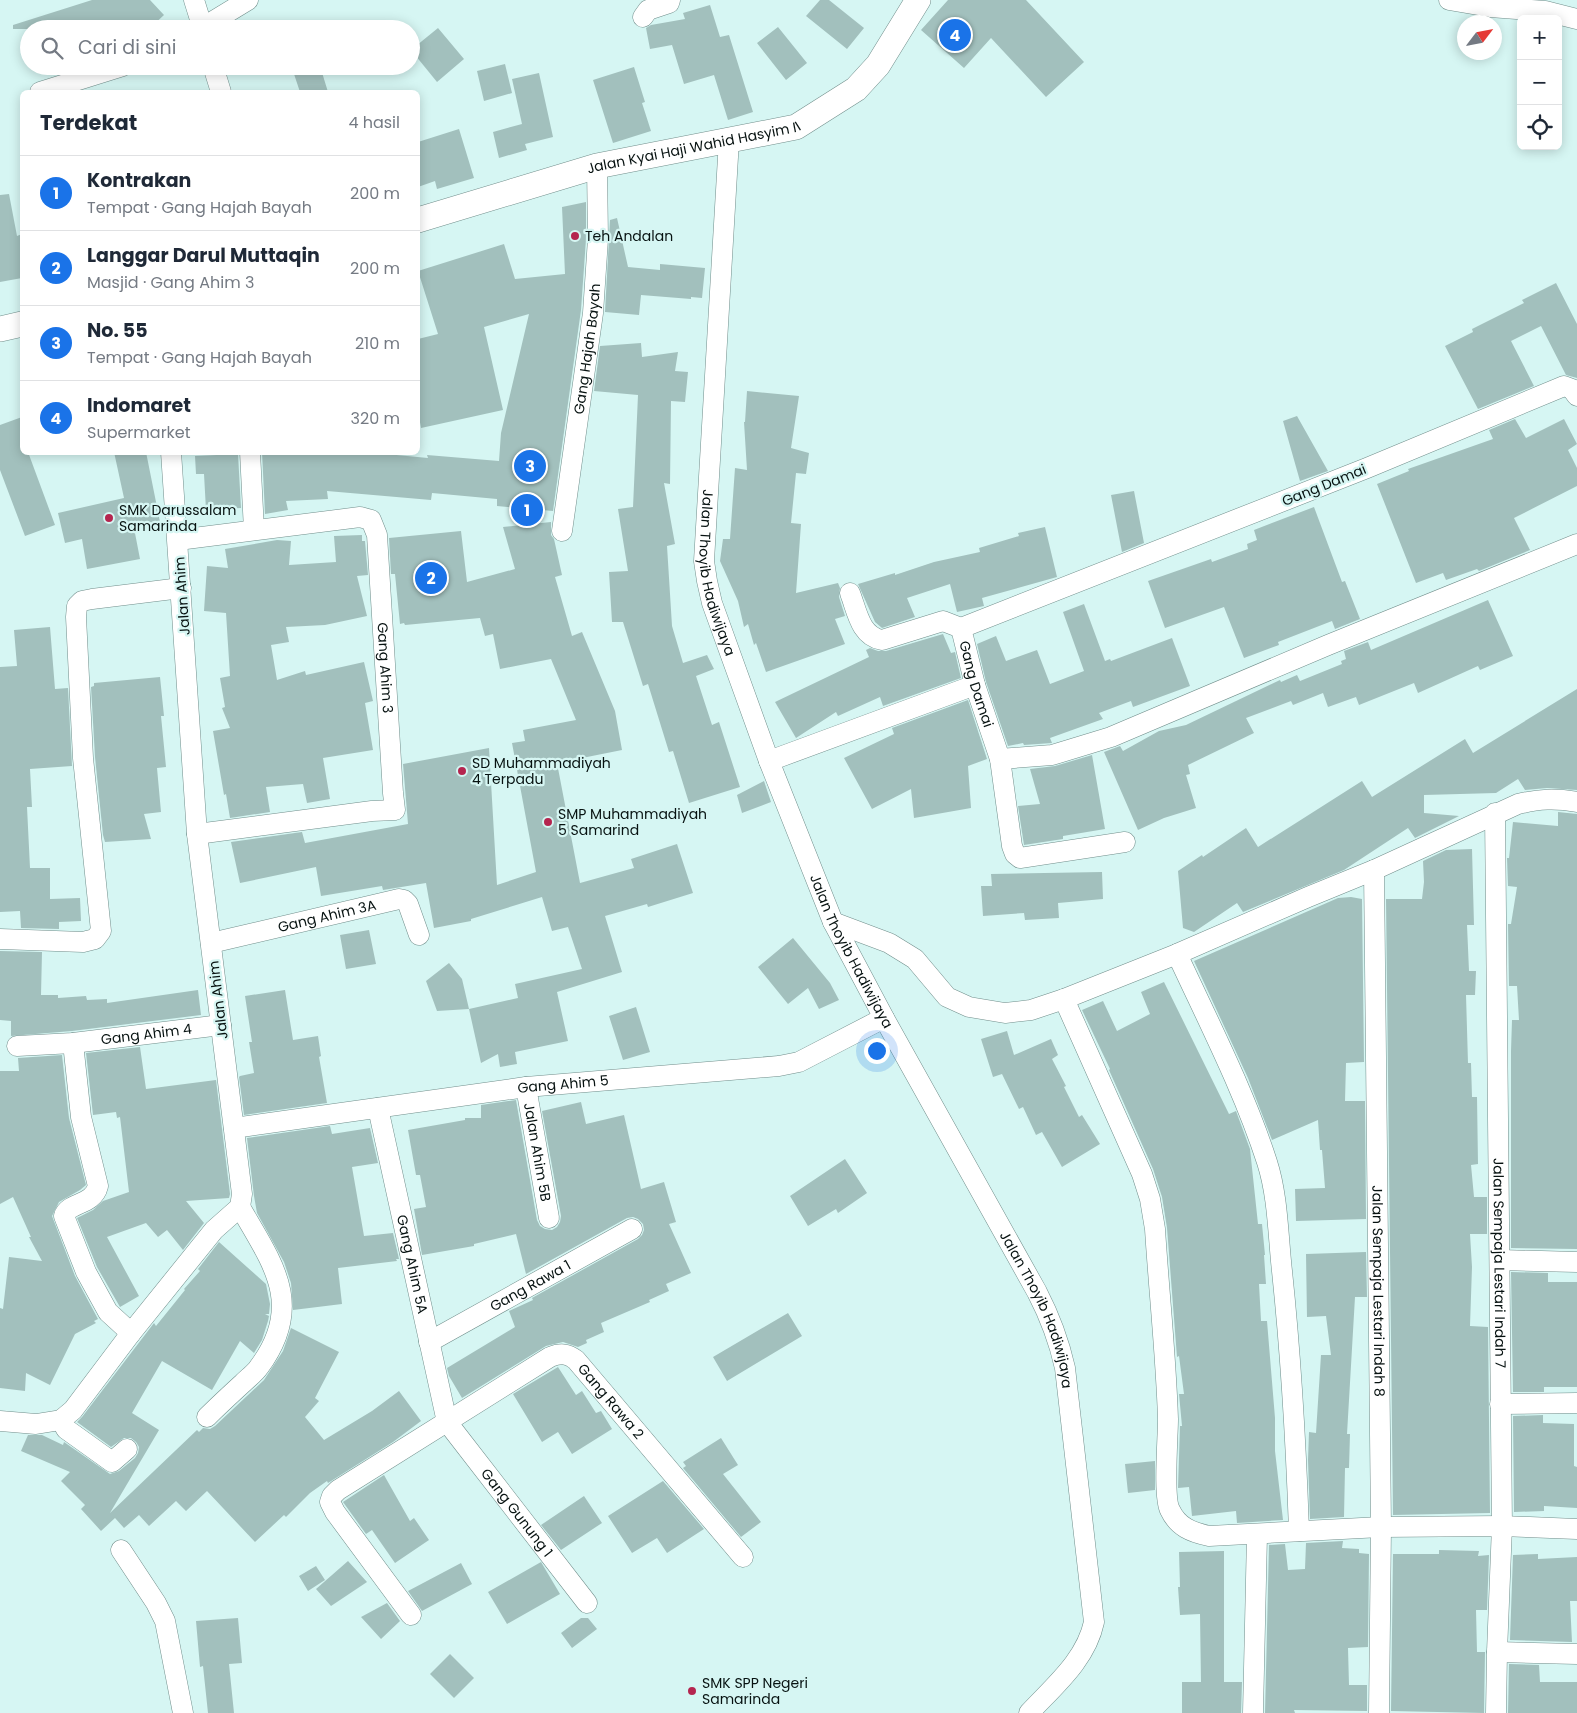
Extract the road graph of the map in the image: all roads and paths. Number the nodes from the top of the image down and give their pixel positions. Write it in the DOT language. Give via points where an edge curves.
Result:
graph roads {
  1 [pos="194,0"];
  2 [pos="248,0"];
  3 [pos="670,0"];
  4 [pos="918,0"];
  5 [pos="1449,0"];
  6 [pos="1549,6"];
  7 [pos="643,17"];
  8 [pos="1577,19"];
  9 [pos="200,20"];
  10 [pos="215,20"];
  11 [pos="100,75"];
  12 [pos="216,75"];
  13 [pos="64,89"];
  14 [pos="220,90"];
  15 [pos="729,140"];
  16 [pos="597,166"];
  17 [pos="420,219"];
  18 [pos="20,324"];
  19 [pos="0,329"];
  20 [pos="1577,396"];
  21 [pos="172,455"];
  22 [pos="250,455"];
  23 [pos="254,530"];
  24 [pos="562,531"];
  25 [pos="178,540"];
  26 [pos="1577,544"];
  27 [pos="181,588"];
  28 [pos="850,593"];
  29 [pos="961,628"];
  30 [pos="975,685"];
  31 [pos="1000,759"];
  32 [pos="769,760"];
  33 [pos="1577,802"];
  34 [pos="1496,813"];
  35 [pos="197,834"];
  36 [pos="1125,842"];
  37 [pos="1374,870"];
  38 [pos="833,922"];
  39 [pos="418,935"];
  40 [pos="0,939"];
  41 [pos="211,943"];
  42 [pos="1177,954"];
  43 [pos="1064,999"];
  44 [pos="884,1018"];
  45 [pos="221,1025"];
  46 [pos="73,1043"];
  47 [pos="17,1046"];
  48 [pos="526,1087"];
  49 [pos="378,1108"];
  50 [pos="234,1128"];
  51 [pos="240,1207"];
  52 [pos="550,1218"];
  53 [pos="632,1229"];
  54 [pos="1500,1260"];
  55 [pos="1577,1262"];
  56 [pos="131,1333"];
  57 [pos="429,1342"];
  58 [pos="1577,1403"];
  59 [pos="1500,1404"];
  60 [pos="207,1417"];
  61 [pos="61,1420"];
  62 [pos="0,1421"];
  63 [pos="447,1422"];
  64 [pos="127,1449"];
  65 [pos="1502,1526"];
  66 [pos="1381,1527"];
  67 [pos="1577,1529"];
  68 [pos="1298,1531"];
  69 [pos="1257,1535"];
  70 [pos="121,1550"];
  71 [pos="743,1557"];
  72 [pos="587,1603"];
  73 [pos="411,1615"];
  74 [pos="1497,1652"];
  75 [pos="1577,1654"];
  76 [pos="183,1713"];
  77 [pos="1029,1713"];
  78 [pos="1253,1713"];
  79 [pos="1379,1713"];
  80 [pos="1496,1713"];
  1 -- 9 [label="street"];
  2 -- 10 [label="street"];
  3 -- 7 [label="street" via="648,10"];
  4 -- 15 [label="street, Jalan Kyai Haji Wahid Hasyim II" via="878,65 856,89 796,127"];
  5 -- 6 [label="street" via="1490,8"];
  6 -- 8 [label="street"];
  11 -- 13 [label="street"];
  12 -- 14 [label="street"];
  15 -- 16 [label="street, Jalan Kyai Haji Wahid Hasyim II"];
  15 -- 32 [label="street, Jalan Thoyib Hadiwijaya" via="704,560 712,603"];
  16 -- 17 [label="street, Jalan Kyai Haji Wahid Hasyim II"];
  16 -- 24 [label="street, Gang Hajah Bayah" via="598,239 592,313"];
  18 -- 19 [label="street"];
  20 -- 29 [label="street, Gang Damai" via="1564,386 1367,468"];
  21 -- 25 [label="street, Jalan Ahim"];
  22 -- 23 [label="street"];
  23 -- 25 [label="street, Gang Ahim 3"];
  23 -- 35 [label="street, Gang Ahim 3" via="360,517 371,520 377,535 395,810"];
  25 -- 27 [label="street, Jalan Ahim"];
  26 -- 31 [label="street" via="1111,737 1052,755"];
  27 -- 35 [label="street, Jalan Ahim"];
  27 -- 40 [label="street" via="92,599 77,606 83,758 100,917 99,935 83,942"];
  28 -- 29 [label="street" via="863,628 876,639 882,640 943,621"];
  29 -- 30 [label="street, Gang Damai"];
  30 -- 31 [label="street, Gang Damai"];
  30 -- 32 [label="street"];
  31 -- 36 [label="street, Gang Damai" via="1012,846 1020,858"];
  32 -- 38 [label="street, Jalan Thoyib Hadiwijaya"];
  33 -- 34 [label="street" via="1556,798 1532,800"];
  34 -- 37 [label="street"];
  34 -- 54 [label="street, Jalan Sempaja Lestari Indah 7"];
  35 -- 41 [label="street, Jalan Ahim"];
  37 -- 42 [label="street"];
  37 -- 66 [label="street, Jalan Sempaja Lestari Indah 8"];
  38 -- 43 [label="street" via="890,943 915,960 947,997 969,1007 1005,1012 1031,1010"];
  38 -- 44 [label="street, Jalan Thoyib Hadiwijaya"];
  39 -- 41 [label="street, Gang Ahim 3A" via="408,904 399,899"];
  41 -- 45 [label="street, Jalan Ahim"];
  42 -- 43 [label="street"];
  42 -- 68 [label="street" via="1235,1078 1268,1164 1290,1346"];
  43 -- 69 [label="street" via="1142,1174 1150,1199 1155,1229 1168,1418 1169,1509 1181,1527 1192,1533 1208,1536"];
  44 -- 48 [label="street, Gang Ahim 5" via="799,1062 779,1066"];
  44 -- 77 [label="street, Jalan Thoyib Hadiwijaya" via="1046,1310 1060,1344 1094,1622 1083,1651"];
  45 -- 46 [label="street, Gang Ahim 4"];
  45 -- 50 [label="street, Jalan Ahim"];
  46 -- 47 [label="street, Gang Ahim 4"];
  46 -- 56 [label="street" via="82,1117 98,1186 92,1198 67,1210 64,1216 86,1272 108,1312"];
  48 -- 49 [label="street, Gang Ahim 5"];
  48 -- 52 [label="street, Jalan Ahim 5B"];
  49 -- 50 [label="street, Gang Ahim 5"];
  49 -- 57 [label="street, Gang Ahim 5A"];
  50 -- 51 [label="street, Jalan Ahim" via="242,1194"];
  51 -- 56 [label="street" via="214,1230"];
  51 -- 60 [label="street" via="279,1280 282,1311 276,1340 258,1368"];
  53 -- 57 [label="street, Gang Rawa 1"];
  54 -- 55 [label="street"];
  54 -- 59 [label="street, Jalan Sempaja Lestari Indah 7"];
  56 -- 61 [label="street" via="73,1410"];
  57 -- 63 [label="street, Gang Ahim 5A"];
  58 -- 59 [label="street"];
  59 -- 65 [label="street, Jalan Sempaja Lestari Indah 7"];
  61 -- 62 [label="street" via="36,1424"];
  61 -- 64 [label="street" via="66,1429 112,1462"];
  63 -- 71 [label="street, Gang Rawa 2" via="550,1357 571,1356"];
  63 -- 72 [label="street, Gang Gunung 1"];
  63 -- 73 [label="street" via="338,1490 330,1502"];
  65 -- 66 [label="street"];
  65 -- 67 [label="street"];
  65 -- 74 [label="street, Jalan Sempaja Lestari Indah 7"];
  66 -- 68 [label="street"];
  66 -- 79 [label="street, Jalan Sempaja Lestari Indah 8"];
  68 -- 69 [label="street"];
  69 -- 78 [label="street"];
  70 -- 76 [label="street" via="165,1621"];
  74 -- 75 [label="street"];
  74 -- 80 [label="street, Jalan Sempaja Lestari Indah 7"];
}
